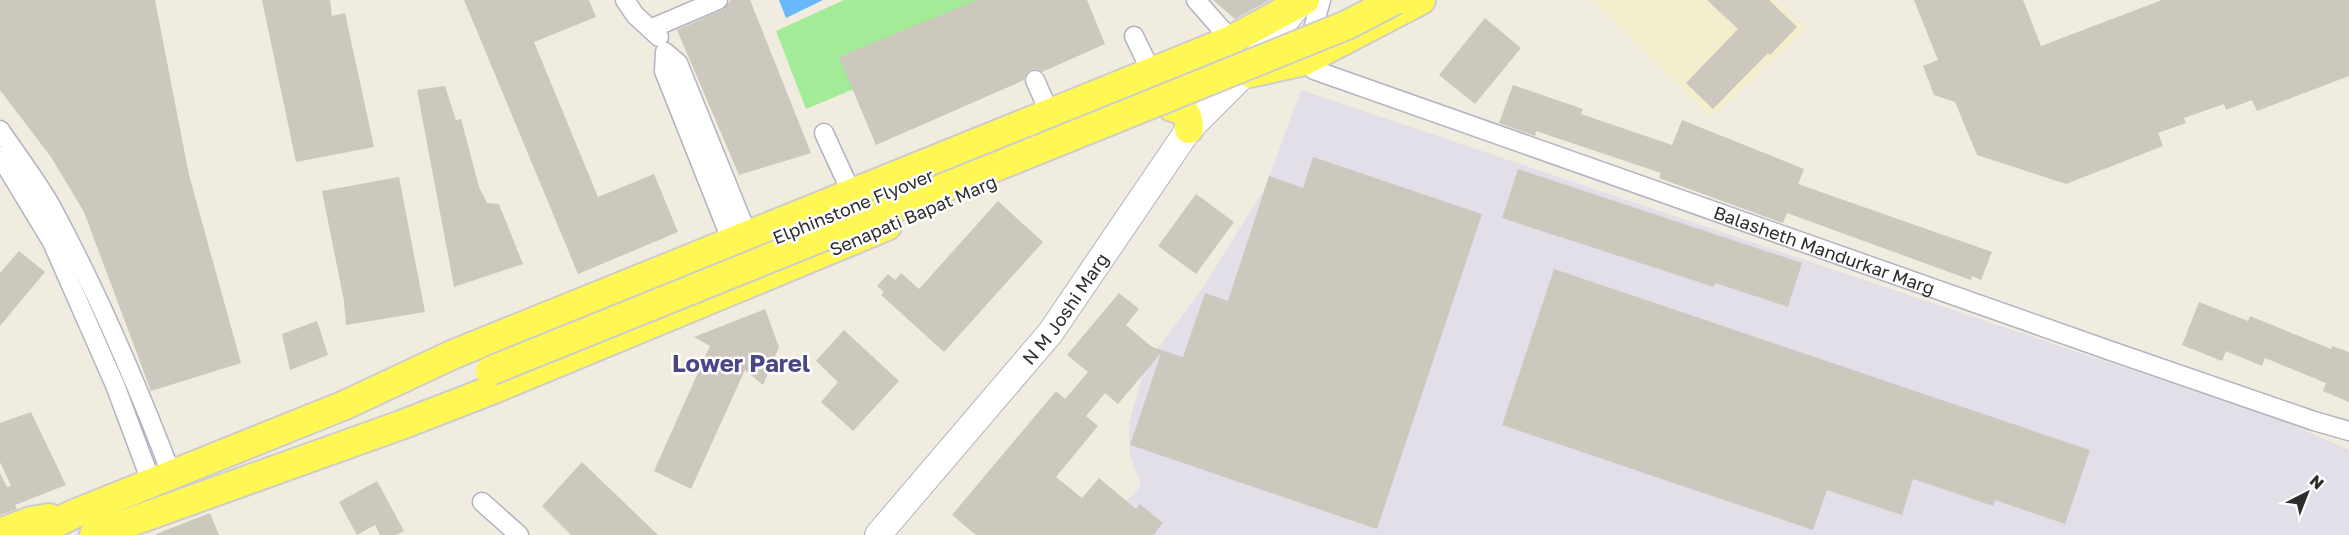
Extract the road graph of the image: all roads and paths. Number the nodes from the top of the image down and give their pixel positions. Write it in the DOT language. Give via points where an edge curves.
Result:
graph roads {
  1 [pos="625,0"];
  2 [pos="718,0"];
  3 [pos="1196,0"];
  4 [pos="1358,0"];
  5 [pos="1395,0"];
  6 [pos="1421,0"];
  7 [pos="1307,1"];
  8 [pos="650,29"];
  9 [pos="1134,36"];
  10 [pos="1231,40"];
  11 [pos="1304,61"];
  12 [pos="1154,72"];
  13 [pos="1243,75"];
  14 [pos="1030,83"];
  15 [pos="1172,107"];
  16 [pos="1045,116"];
  17 [pos="1189,129"];
  18 [pos="0,130"];
  19 [pos="824,134"];
  20 [pos="0,156"];
  21 [pos="852,194"];
  22 [pos="58,238"];
  23 [pos="740,239"];
  24 [pos="345,405"];
  25 [pos="410,407"];
  26 [pos="153,425"];
  27 [pos="134,431"];
  28 [pos="2349,431"];
  29 [pos="162,480"];
  30 [pos="482,502"];
  31 [pos="74,514"];
  32 [pos="0,533"];
  33 [pos="31,535"];
  34 [pos="94,535"];
  35 [pos="519,535"];
  36 [pos="878,535"];
  1 -- 8 [label="street"];
  2 -- 8 [label="street"];
  3 -- 10 [label="street"];
  4 -- 25 [label="main road, Elphinstone Flyover" via="492,352"];
  5 -- 25 [label="main road, Elphinstone Flyover, bridge" via="1347,26 490,371"];
  6 -- 11 [label="main road, Senapati Bapat Marg"];
  7 -- 10 [label="main road"];
  7 -- 11 [label="street"];
  7 -- 13 [label="main road, N M Joshi Marg"];
  8 -- 23 [label="street" via="660,38 665,52 664,71"];
  9 -- 12 [label="street"];
  10 -- 12 [label="main road"];
  10 -- 13 [label="street"];
  11 -- 13 [label="main road, Senapati Bapat Marg"];
  11 -- 28 [label="street, Balasheth Mandurkar Marg" via="1314,70"];
  12 -- 15 [label="main road"];
  12 -- 16 [label="main road"];
  13 -- 15 [label="main road, Senapati Bapat Marg"];
  13 -- 17 [label="main road, N M Joshi Marg"];
  14 -- 16 [label="street"];
  15 -- 17 [label="main road" via="1187,113"];
  15 -- 25 [label="main road, Senapati Bapat Marg" via="505,385"];
  16 -- 21 [label="main road"];
  17 -- 36 [label="main road, N M Joshi Marg" via="1052,332"];
  18 -- 22 [label="street" via="50,204"];
  19 -- 21 [label="street"];
  20 -- 22 [label="street"];
  21 -- 23 [label="main road"];
  22 -- 26 [label="street" via="119,345"];
  22 -- 27 [label="street"];
  23 -- 24 [label="main road" via="454,354"];
  24 -- 25 [label="main road, Elphinstone Flyover"];
  24 -- 29 [label="main road"];
  25 -- 34 [label="main road"];
  26 -- 27 [label="street"];
  26 -- 29 [label="street"];
  27 -- 29 [label="street"];
  29 -- 31 [label="main road"];
  30 -- 35 [label="street"];
  31 -- 32 [label="main road" via="31,521"];
  31 -- 33 [label="main road"];
}
